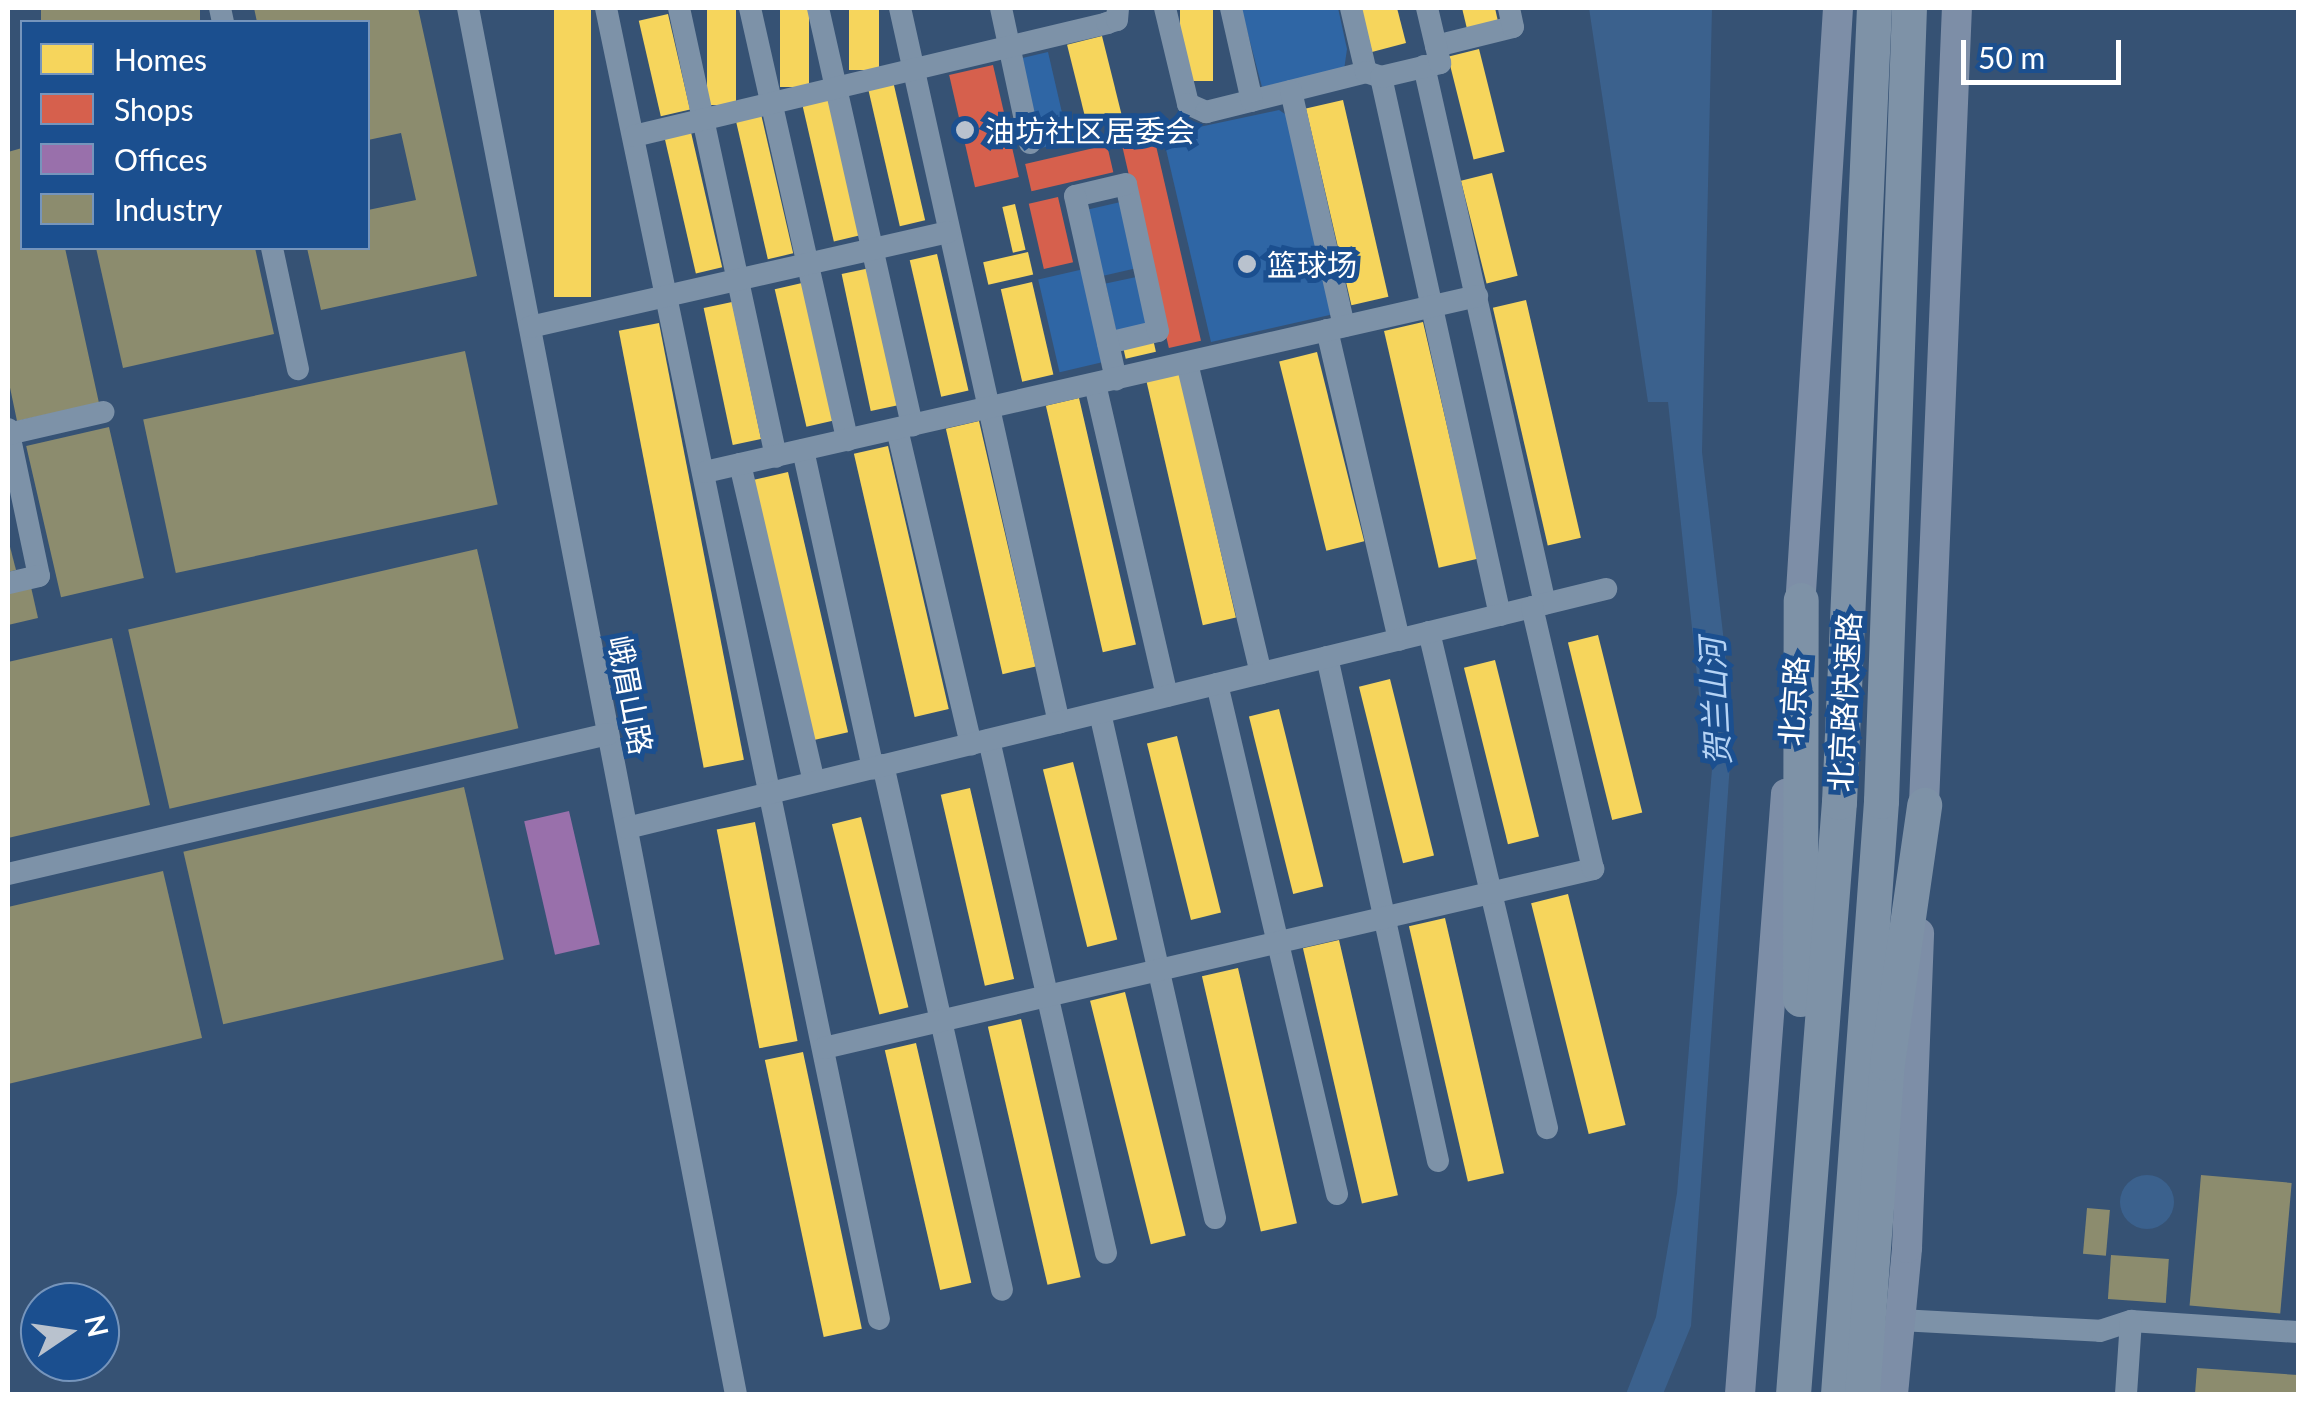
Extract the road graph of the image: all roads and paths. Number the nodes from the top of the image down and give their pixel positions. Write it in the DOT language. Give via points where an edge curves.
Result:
graph roads {
  1 [pos="468,8"];
  2 [pos="610,8"];
  3 [pos="679,8"];
  4 [pos="750,8"];
  5 [pos="818,8"];
  6 [pos="900,8"];
  7 [pos="1001,8"];
  8 [pos="1118,8"];
  9 [pos="1165,8"];
  10 [pos="1230,8"];
  11 [pos="1352,8"];
  12 [pos="1427,8"];
  13 [pos="1509,8"];
  14 [pos="1838,8"];
  15 [pos="1874,8"];
  16 [pos="1910,8"];
  17 [pos="1957,8"];
  18 [pos="1009,44"];
  19 [pos="1436,46"];
  20 [pos="912,65"];
  21 [pos="1424,66"];
  22 [pos="1374,74"];
  23 [pos="835,84"];
  24 [pos="1290,91"];
  25 [pos="1252,101"];
  26 [pos="772,105"];
  27 [pos="703,122"];
  28 [pos="634,136"];
  29 [pos="1030,144"];
  30 [pos="948,232"];
  31 [pos="272,250"];
  32 [pos="871,250"];
  33 [pos="807,264"];
  34 [pos="736,280"];
  35 [pos="668,296"];
  36 [pos="1476,296"];
  37 [pos="1432,306"];
  38 [pos="530,327"];
  39 [pos="1336,328"];
  40 [pos="1108,343"];
  41 [pos="1187,363"];
  42 [pos="298,370"];
  43 [pos="1105,382"];
  44 [pos="988,408"];
  45 [pos="103,412"];
  46 [pos="904,427"];
  47 [pos="8,432"];
  48 [pos="848,440"];
  49 [pos="803,450"];
  50 [pos="776,457"];
  51 [pos="740,464"];
  52 [pos="705,472"];
  53 [pos="8,583"];
  54 [pos="1606,589"];
  55 [pos="1801,600"];
  56 [pos="1539,606"];
  57 [pos="1500,615"];
  58 [pos="1429,632"];
  59 [pos="1400,640"];
  60 [pos="1327,657"];
  61 [pos="1261,674"];
  62 [pos="1217,684"];
  63 [pos="1167,696"];
  64 [pos="1100,713"];
  65 [pos="1059,722"];
  66 [pos="608,734"];
  67 [pos="980,742"];
  68 [pos="878,767"];
  69 [pos="814,782"];
  70 [pos="773,792"];
  71 [pos="1924,805"];
  72 [pos="626,828"];
  73 [pos="8,874"];
  74 [pos="1491,893"];
  75 [pos="1384,918"];
  76 [pos="1278,942"];
  77 [pos="1159,970"];
  78 [pos="1047,996"];
  79 [pos="941,1020"];
  80 [pos="824,1048"];
  81 [pos="1547,1128"];
  82 [pos="1438,1161"];
  83 [pos="1338,1194"];
  84 [pos="1215,1218"];
  85 [pos="1106,1254"];
  86 [pos="1002,1290"];
  87 [pos="878,1320"];
  88 [pos="1900,1320"];
  89 [pos="2131,1321"];
  90 [pos="2298,1332"];
  91 [pos="736,1394"];
  92 [pos="1740,1394"];
  93 [pos="1778,1394"];
  94 [pos="1793,1394"];
  95 [pos="1838,1394"];
  96 [pos="1862,1394"];
  97 [pos="1892,1394"];
  98 [pos="2126,1394"];
  1 -- 38 [label="street, 峨眉山路"];
  2 -- 28 [label="street"];
  3 -- 27 [label="street"];
  4 -- 26 [label="street"];
  5 -- 23 [label="street"];
  6 -- 20 [label="street"];
  7 -- 18 [label="street"];
  8 -- 18 [label="street" via="1117,20"];
  9 -- 25 [label="street" via="1194,112"];
  10 -- 25 [label="street"];
  11 -- 22 [label="street"];
  12 -- 19 [label="street"];
  13 -- 19 [label="street" via="1514,27"];
  14 -- 55 [label="main road, 北京路"];
  15 -- 94 [label="highway, 北京路快速路" via="1839,802"];
  16 -- 95 [label="highway, 北京路快速路" via="1881,801"];
  17 -- 71 [label="main road"];
  18 -- 20 [label="street"];
  18 -- 29 [label="street"];
  19 -- 21 [label="street" via="1440,63"];
  20 -- 23 [label="street"];
  20 -- 30 [label="street"];
  21 -- 22 [label="street"];
  21 -- 36 [label="street"];
  22 -- 24 [label="street"];
  22 -- 37 [label="street"];
  23 -- 26 [label="street"];
  23 -- 32 [label="street"];
  24 -- 25 [label="street"];
  24 -- 39 [label="street"];
  26 -- 27 [label="street"];
  26 -- 33 [label="street"];
  27 -- 28 [label="street"];
  27 -- 34 [label="street"];
  28 -- 35 [label="street"];
  30 -- 32 [label="street"];
  30 -- 44 [label="street"];
  31 -- 42 [label="street"];
  32 -- 33 [label="street"];
  32 -- 46 [label="street"];
  33 -- 34 [label="street"];
  33 -- 48 [label="street"];
  34 -- 35 [label="street"];
  34 -- 50 [label="street"];
  35 -- 38 [label="street"];
  35 -- 52 [label="street"];
  36 -- 37 [label="street"];
  36 -- 56 [label="street"];
  37 -- 39 [label="street"];
  37 -- 57 [label="street"];
  38 -- 66 [label="street, 峨眉山路"];
  39 -- 41 [label="street"];
  39 -- 59 [label="street"];
  40 -- 40 [label="street" via="1158,332 1126,184 1075,196"];
  40 -- 43 [label="street"];
  41 -- 43 [label="street"];
  41 -- 61 [label="street"];
  43 -- 44 [label="street"];
  43 -- 63 [label="street"];
  44 -- 46 [label="street"];
  44 -- 65 [label="street"];
  45 -- 47 [label="street"];
  46 -- 48 [label="street"];
  46 -- 67 [label="street"];
  47 -- 53 [label="street" via="38,576"];
  48 -- 49 [label="street"];
  49 -- 50 [label="street"];
  49 -- 68 [label="street"];
  50 -- 51 [label="street"];
  51 -- 52 [label="street"];
  51 -- 69 [label="street"];
  52 -- 70 [label="street"];
  54 -- 56 [label="street"];
  55 -- 92 [label="main road, 北京路"];
  55 -- 93 [label="highway" via="1803,960"];
  56 -- 57 [label="street"];
  56 -- 74 [label="street" via="1593,869"];
  57 -- 58 [label="street"];
  58 -- 59 [label="street"];
  58 -- 74 [label="street"];
  59 -- 60 [label="street"];
  60 -- 61 [label="street"];
  60 -- 75 [label="street"];
  61 -- 62 [label="street"];
  62 -- 63 [label="street"];
  62 -- 76 [label="street"];
  63 -- 64 [label="street"];
  64 -- 65 [label="street"];
  64 -- 77 [label="street"];
  65 -- 67 [label="street"];
  66 -- 72 [label="street, 峨眉山路"];
  66 -- 73 [label="street"];
  67 -- 68 [label="street"];
  67 -- 78 [label="street"];
  68 -- 69 [label="street"];
  68 -- 79 [label="street"];
  69 -- 70 [label="street"];
  70 -- 72 [label="street"];
  70 -- 80 [label="street"];
  71 -- 88 [label="main road"];
  71 -- 96 [label="highway" via="1887,1063"];
  72 -- 91 [label="street, 峨眉山路"];
  74 -- 75 [label="street"];
  74 -- 81 [label="street"];
  75 -- 76 [label="street"];
  75 -- 82 [label="street"];
  76 -- 77 [label="street"];
  76 -- 83 [label="street"];
  77 -- 78 [label="street"];
  77 -- 84 [label="street"];
  78 -- 79 [label="street"];
  78 -- 85 [label="street"];
  79 -- 80 [label="street"];
  79 -- 86 [label="street"];
  80 -- 87 [label="street"];
  88 -- 89 [label="street" via="2100,1331"];
  88 -- 97 [label="main road"];
  89 -- 90 [label="street"];
  89 -- 98 [label="street"];
}
